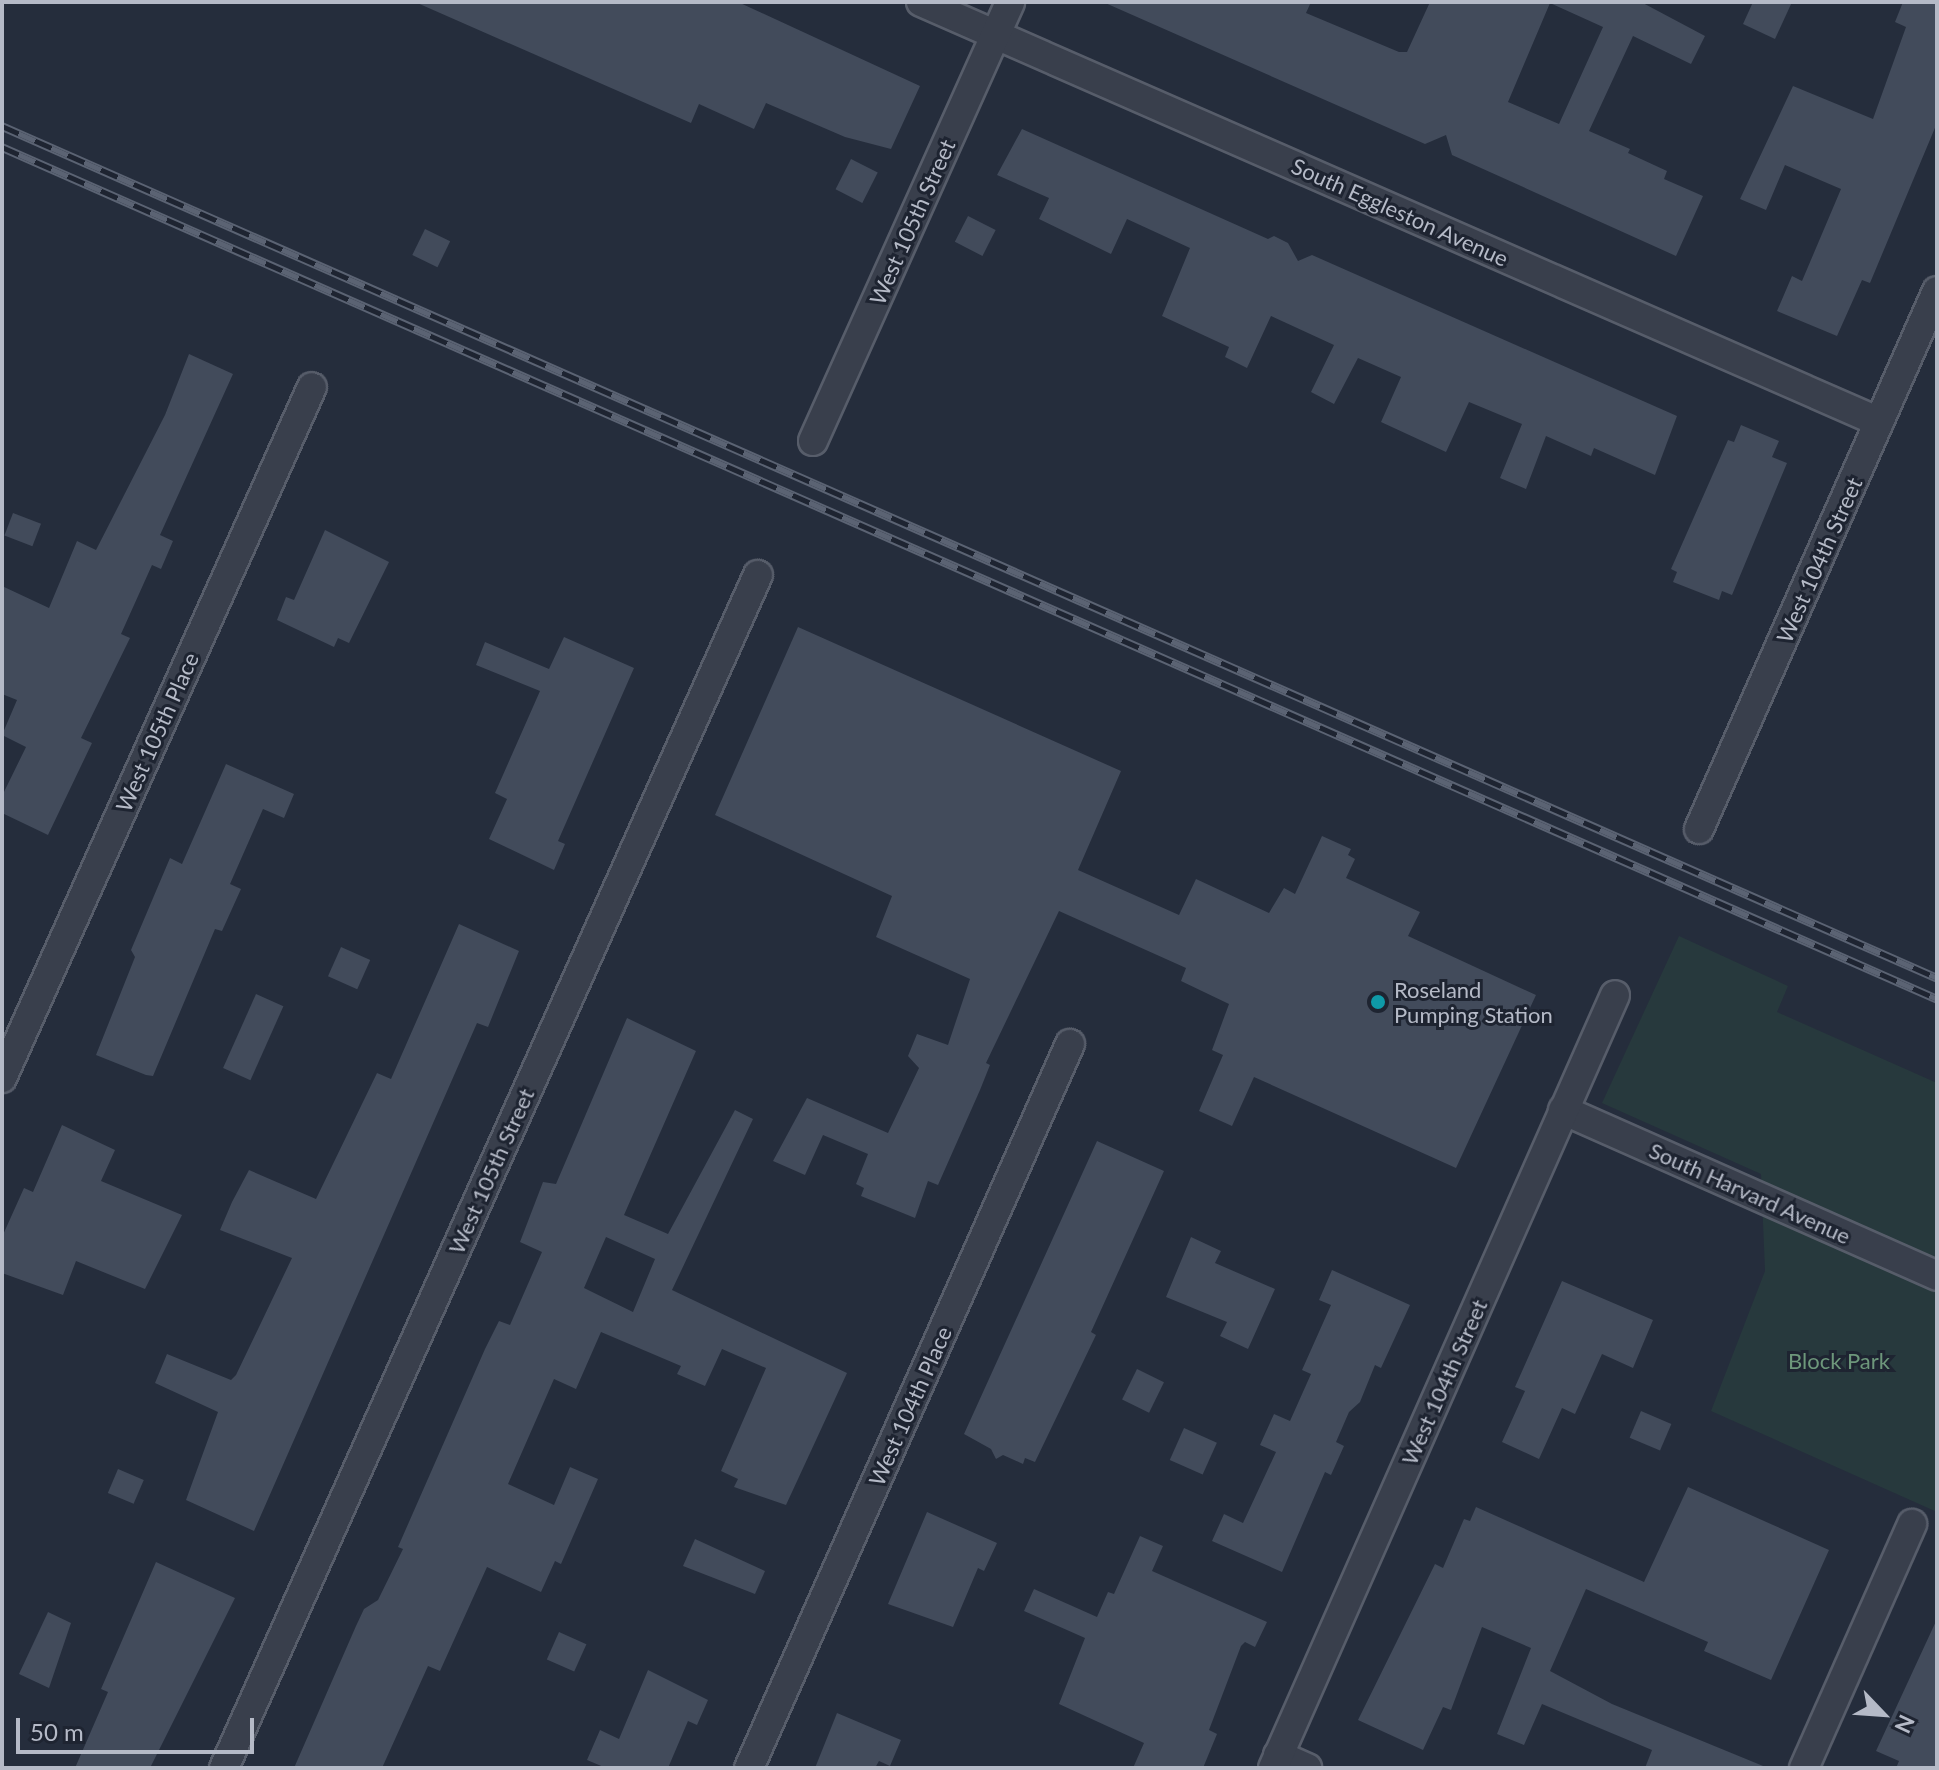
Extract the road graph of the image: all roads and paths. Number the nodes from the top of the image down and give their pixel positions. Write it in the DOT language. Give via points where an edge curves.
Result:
graph roads {
  1 [pos="921,2"];
  2 [pos="1010,2"];
  3 [pos="995,34"];
  4 [pos="1937,291"];
  5 [pos="312,387"];
  6 [pos="1879,422"];
  7 [pos="813,441"];
  8 [pos="758,575"];
  9 [pos="1699,829"];
  10 [pos="1615,995"];
  11 [pos="1070,1044"];
  12 [pos="2,1078"];
  13 [pos="1563,1110"];
  14 [pos="1937,1276"];
  15 [pos="1912,1524"];
  16 [pos="1276,1762"];
  17 [pos="224,1768"];
  18 [pos="749,1768"];
  19 [pos="1307,1768"];
  20 [pos="1804,1768"];
  1 -- 3 [label="street, South Eggleston Avenue"];
  2 -- 3 [label="street, West 105th Street"];
  3 -- 6 [label="street, South Eggleston Avenue"];
  3 -- 7 [label="street, West 105th Street"];
  4 -- 6 [label="street, West 104th Street"];
  5 -- 12 [label="street, West 105th Place"];
  6 -- 9 [label="street, West 104th Street"];
  8 -- 17 [label="street, West 105th Street"];
  10 -- 13 [label="street, West 104th Street"];
  11 -- 18 [label="street, West 104th Place"];
  13 -- 14 [label="street, South Harvard Avenue"];
  13 -- 16 [label="street, West 104th Street"];
  15 -- 20 [label="street"];
  16 -- 19 [label="street"];
}
